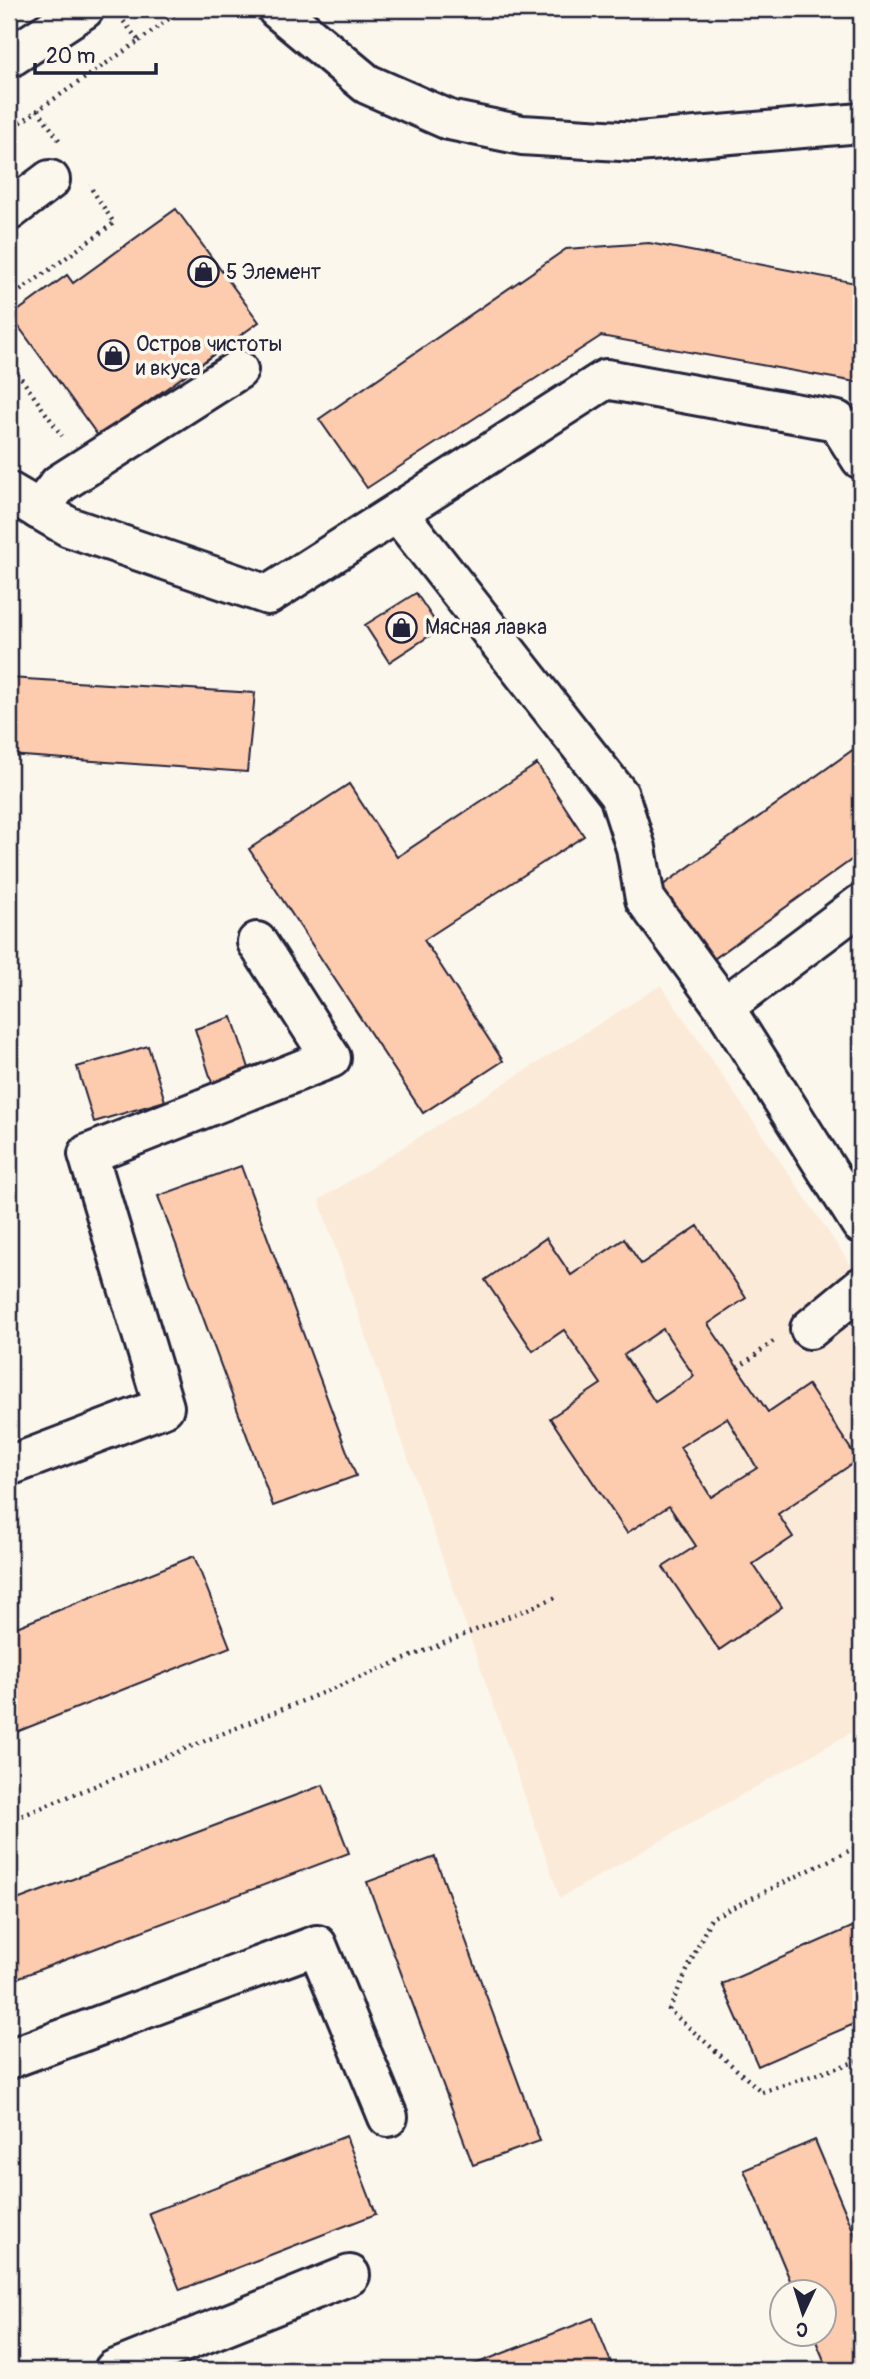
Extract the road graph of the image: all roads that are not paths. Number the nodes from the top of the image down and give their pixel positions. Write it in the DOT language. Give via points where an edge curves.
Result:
graph roads {
  1 [pos="84,9"];
  2 [pos="277,9"];
  3 [pos="9,58"];
  4 [pos="861,122"];
  5 [pos="50,180"];
  6 [pos="9,211"];
  7 [pos="238,370"];
  8 [pos="861,459"];
  9 [pos="24,501"];
  10 [pos="398,513"];
  11 [pos="861,904"];
  12 [pos="257,942"];
  13 [pos="724,1007"];
  14 [pos="861,1224"];
  15 [pos="861,1287"];
  16 [pos="810,1329"];
  17 [pos="9,1466"];
  18 [pos="9,2059"];
  19 [pos="388,2116"];
  20 [pos="350,2275"];
  21 [pos="114,2370"];
  1 -- 3 [label="street"];
  2 -- 4 [label="street" via="367,83 449,120 522,135 636,142"];
  5 -- 6 [label="street"];
  7 -- 9 [label="street" via="59,484"];
  8 -- 10 [label="street" via="837,421 606,379"];
  9 -- 10 [label="street" via="69,527 268,595"];
  10 -- 13 [label="street" via="619,795 636,848 645,900"];
  11 -- 13 [label="street"];
  12 -- 17 [label="street" via="331,1058 88,1154 164,1407"];
  13 -- 14 [label="street"];
  15 -- 16 [label="street"];
  18 -- 19 [label="street" via="317,1945"];
  20 -- 21 [label="street"];
}
